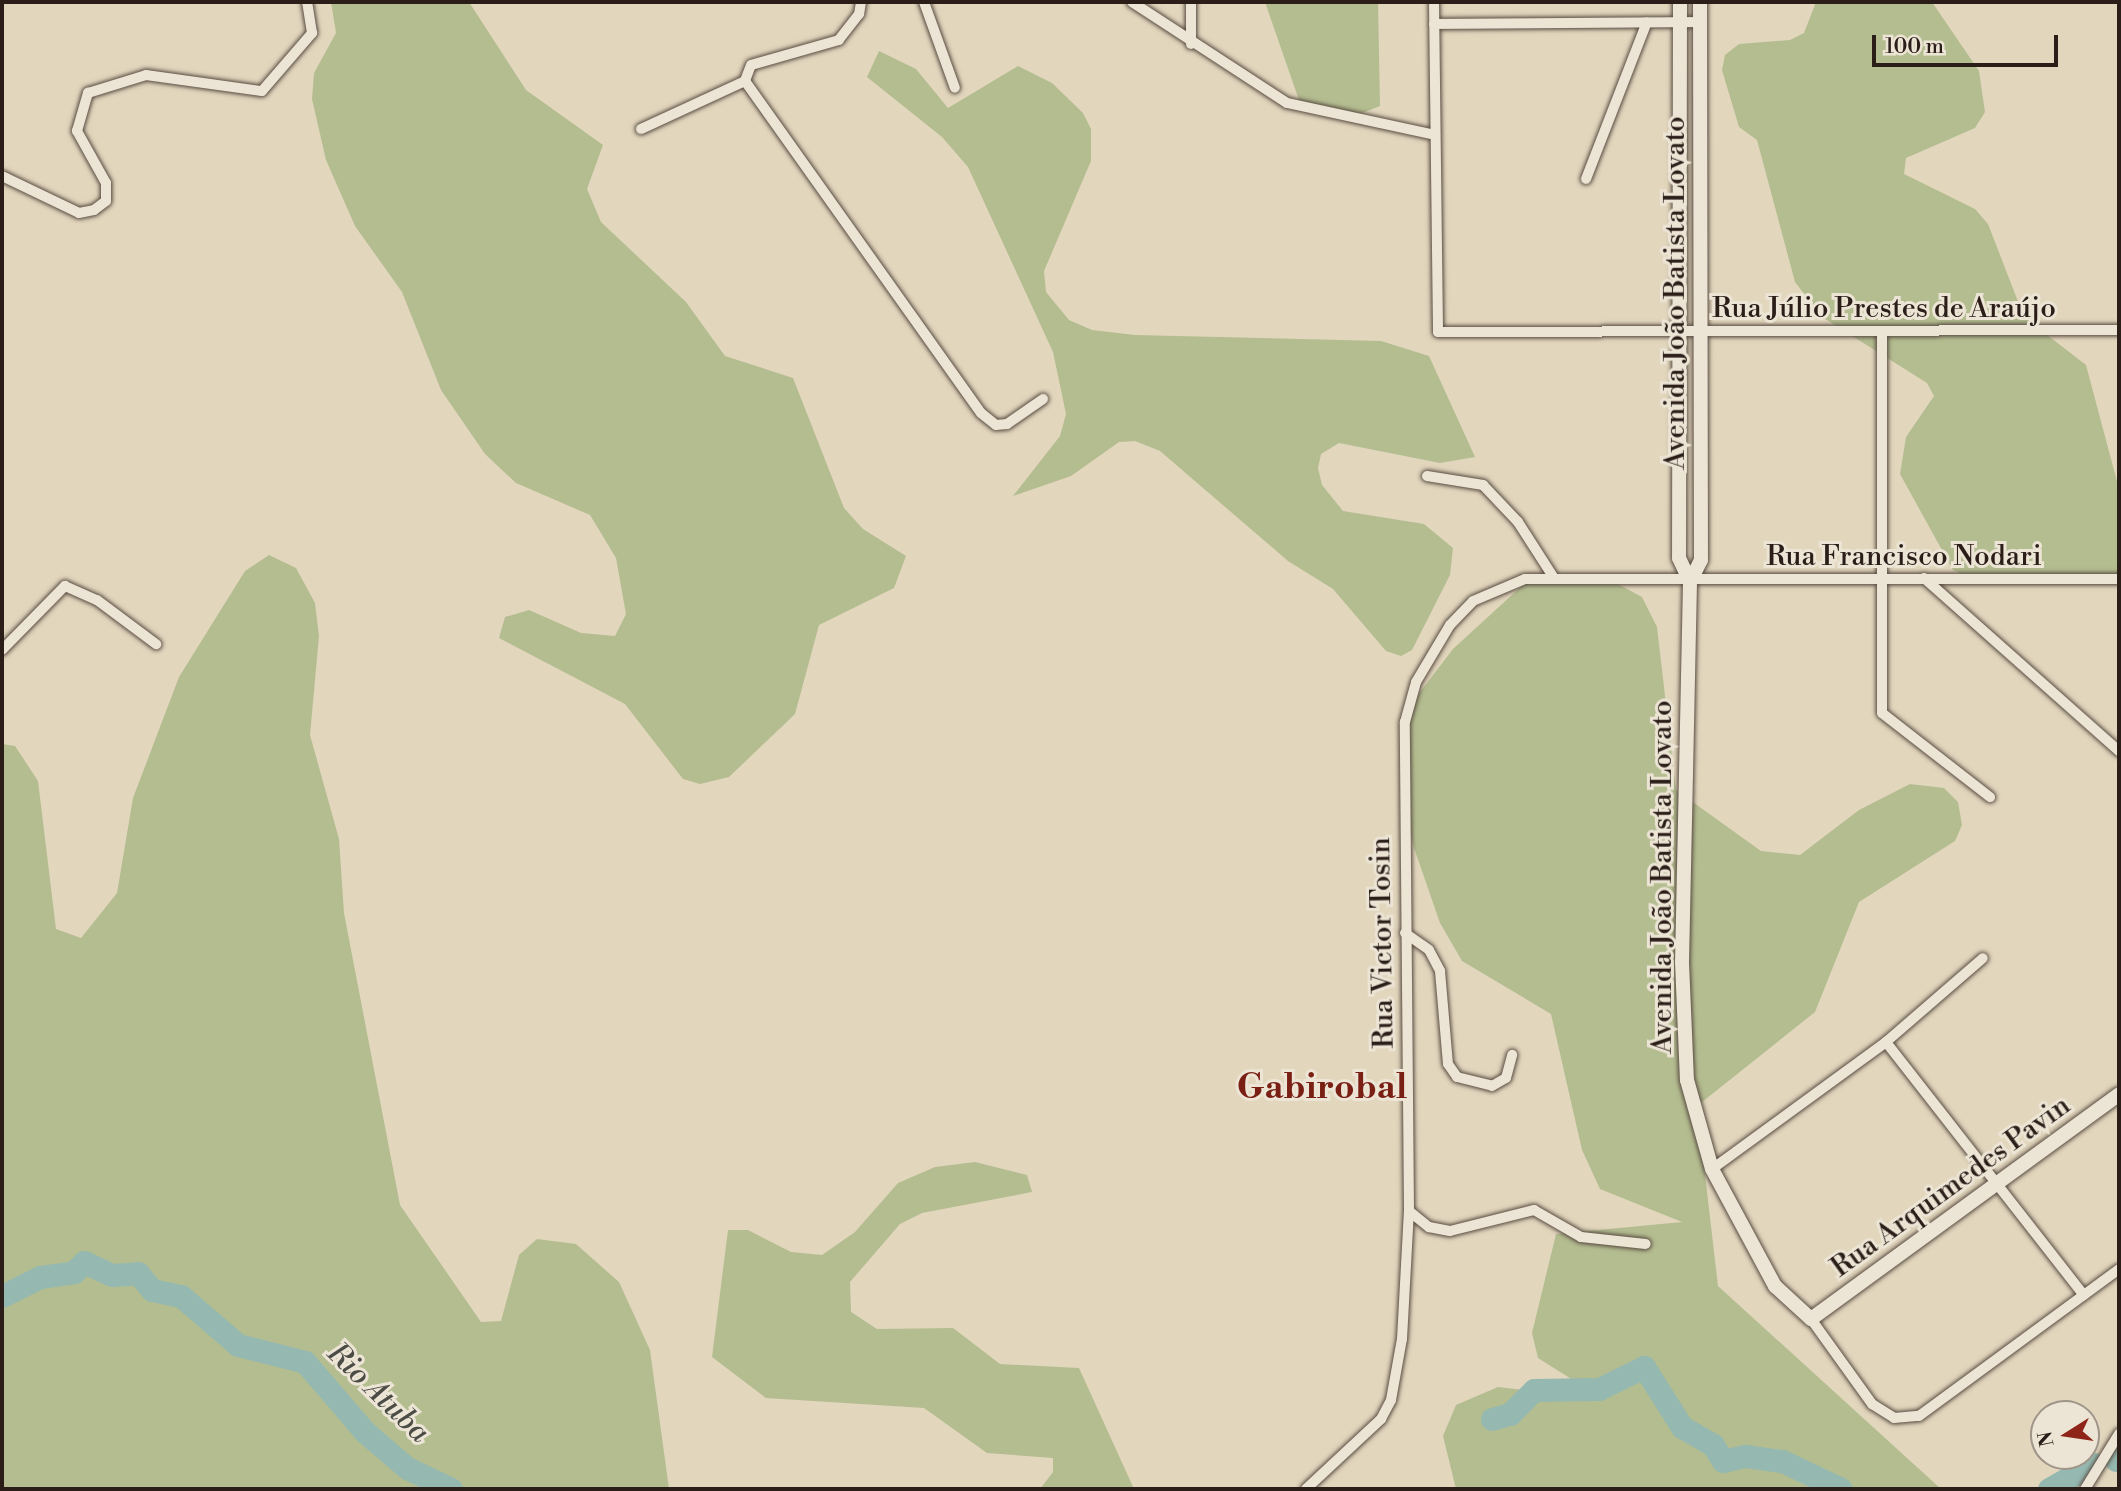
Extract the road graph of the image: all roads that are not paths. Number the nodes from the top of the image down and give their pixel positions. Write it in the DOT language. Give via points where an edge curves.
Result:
graph roads {
  1 [pos="307,2"];
  2 [pos="860,2"];
  3 [pos="925,2"];
  4 [pos="1132,2"];
  5 [pos="1191,2"];
  6 [pos="1434,2"];
  7 [pos="1680,2"];
  8 [pos="1700,2"];
  9 [pos="1647,22"];
  10 [pos="1700,22"];
  11 [pos="1680,23"];
  12 [pos="1434,24"];
  13 [pos="1191,44"];
  14 [pos="744,81"];
  15 [pos="955,88"];
  16 [pos="641,129"];
  17 [pos="1435,135"];
  18 [pos="2,176"];
  19 [pos="1586,178"];
  20 [pos="2119,330"];
  21 [pos="1681,334"];
  22 [pos="1700,334"];
  23 [pos="1882,335"];
  24 [pos="1043,399"];
  25 [pos="1427,476"];
  26 [pos="1554,578"];
  27 [pos="1882,578"];
  28 [pos="1924,578"];
  29 [pos="2119,579"];
  30 [pos="1690,582"];
  31 [pos="156,643"];
  32 [pos="2,650"];
  33 [pos="2119,751"];
  34 [pos="1990,797"];
  35 [pos="1405,933"];
  36 [pos="1983,958"];
  37 [pos="1886,1042"];
  38 [pos="1512,1055"];
  39 [pos="2119,1094"];
  40 [pos="1712,1170"];
  41 [pos="2001,1183"];
  42 [pos="1409,1211"];
  43 [pos="1646,1244"];
  44 [pos="2119,1269"];
  45 [pos="2084,1295"];
  46 [pos="1811,1319"];
  47 [pos="2119,1434"];
  48 [pos="1306,1489"];
  49 [pos="2085,1489"];
  1 -- 18 [label="street" via="312,33 262,91 146,75 88,93 77,131 106,183 106,201 94,210 79,213"];
  2 -- 14 [label="street" via="859,14 839,40 751,65"];
  3 -- 15 [label="street"];
  4 -- 13 [label="street"];
  5 -- 13 [label="street"];
  6 -- 12 [label="street"];
  7 -- 11 [label="street, Avenida João Batista Lovato"];
  8 -- 10 [label="street, Avenida João Batista Lovato"];
  9 -- 11 [label="street"];
  9 -- 12 [label="street"];
  9 -- 19 [label="street"];
  10 -- 11 [label="street"];
  10 -- 22 [label="street, Avenida João Batista Lovato"];
  11 -- 21 [label="street, Avenida João Batista Lovato"];
  12 -- 17 [label="street"];
  13 -- 17 [label="street" via="1287,103"];
  14 -- 16 [label="street"];
  14 -- 24 [label="street" via="981,413 996,425 1007,424"];
  17 -- 21 [label="street, Rua Júlio Prestes de Araújo" via="1438,332"];
  20 -- 23 [label="street, Rua Júlio Prestes de Araújo"];
  21 -- 22 [label="street, Rua Júlio Prestes de Araújo"];
  21 -- 30 [label="street, Avenida João Batista Lovato" via="1679,558"];
  22 -- 23 [label="street, Rua Júlio Prestes de Araújo"];
  22 -- 30 [label="street, Avenida João Batista Lovato" via="1701,560"];
  23 -- 27 [label="street"];
  25 -- 26 [label="street" via="1483,485 1518,522"];
  26 -- 30 [label="street, Rua Victor Tosin"];
  26 -- 35 [label="street, Rua Victor Tosin" via="1500,586 1474,601 1450,625 1416,682 1402,766"];
  27 -- 28 [label="street, Rua Francisco Nodari"];
  27 -- 30 [label="street, Rua Francisco Nodari"];
  27 -- 34 [label="street" via="1882,713"];
  28 -- 29 [label="street, Rua Francisco Nodari"];
  28 -- 33 [label="street"];
  30 -- 40 [label="street, Avenida João Batista Lovato" via="1682,962 1687,1080"];
  31 -- 32 [label="street" via="97,600 65,586"];
  35 -- 38 [label="street" via="1429,950 1440,971 1448,1064 1457,1077 1492,1086 1506,1078"];
  35 -- 42 [label="street, Rua Victor Tosin"];
  36 -- 37 [label="street"];
  37 -- 40 [label="street"];
  37 -- 41 [label="street"];
  39 -- 41 [label="street, Rua Arquimedes Pavin"];
  40 -- 46 [label="street, Avenida João Batista Lovato" via="1775,1286"];
  41 -- 45 [label="street"];
  41 -- 46 [label="street, Rua Arquimedes Pavin"];
  42 -- 43 [label="street" via="1429,1227 1450,1231 1534,1210 1581,1237"];
  42 -- 48 [label="street, Rua Victor Tosin" via="1402,1339 1391,1400 1369,1433"];
  44 -- 45 [label="street"];
  45 -- 46 [label="street" via="1919,1416 1894,1418 1872,1404"];
  47 -- 49 [label="street"];
}
